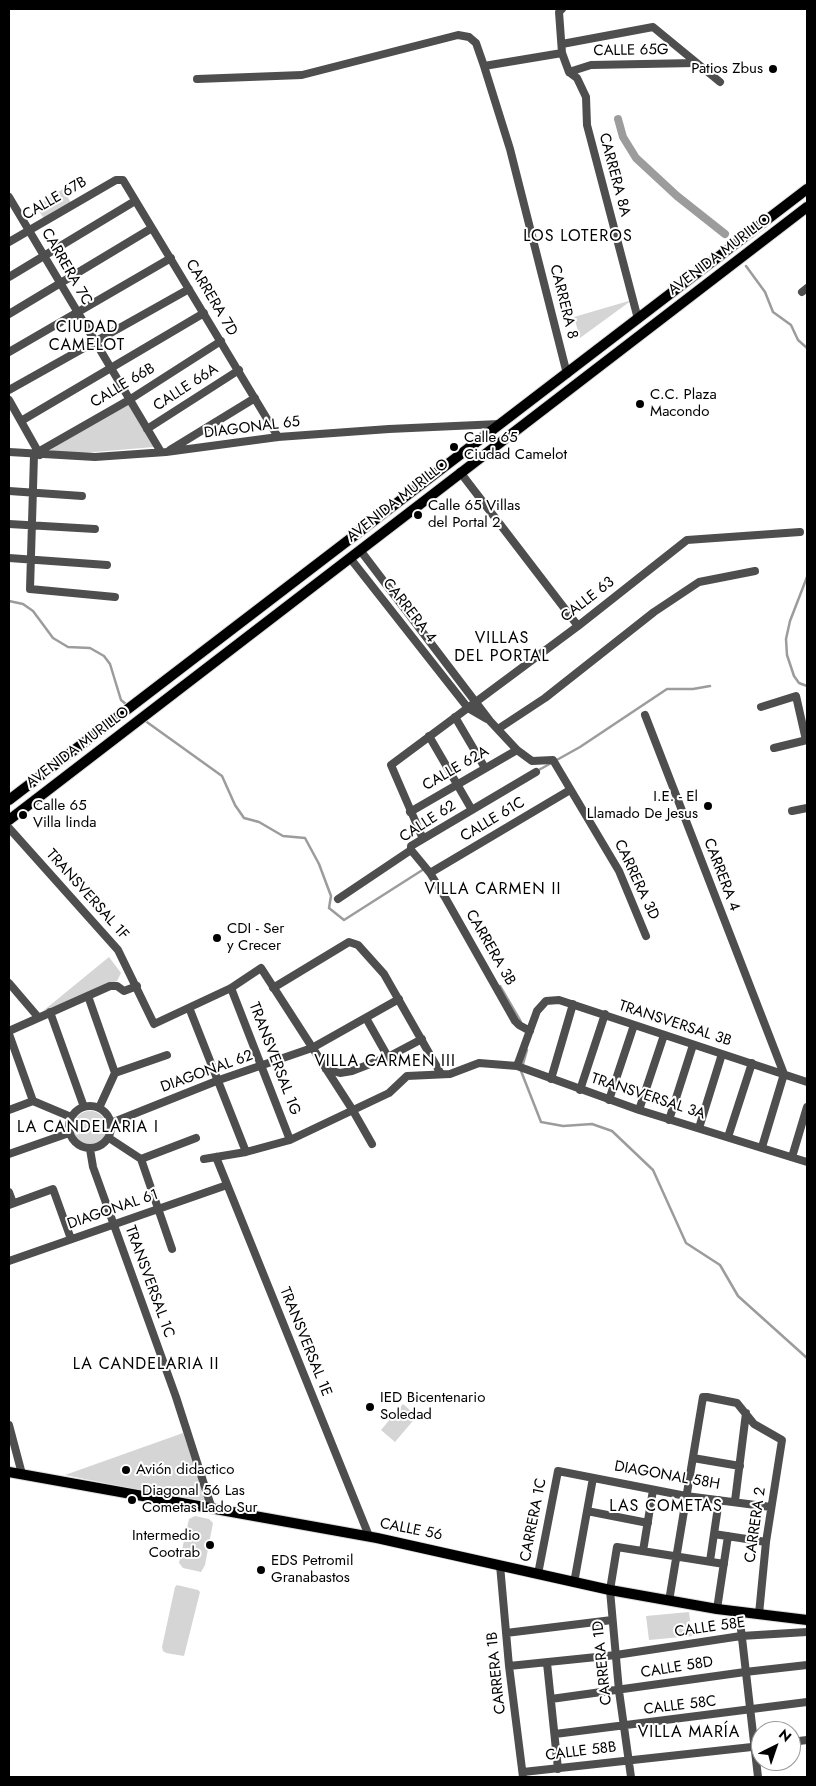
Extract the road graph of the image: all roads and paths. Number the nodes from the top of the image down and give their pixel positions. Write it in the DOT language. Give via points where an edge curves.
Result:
graph roads {
  1 [pos="561,9"];
  2 [pos="562,44"];
  3 [pos="562,53"];
  4 [pos="695,63"];
  5 [pos="484,66"];
  6 [pos="569,72"];
  7 [pos="196,79"];
  8 [pos="720,82"];
  9 [pos="116,180"];
  10 [pos="807,189"];
  11 [pos="9,197"];
  12 [pos="135,201"];
  13 [pos="807,207"];
  14 [pos="152,228"];
  15 [pos="28,230"];
  16 [pos="9,242"];
  17 [pos="44,256"];
  18 [pos="171,258"];
  19 [pos="9,277"];
  20 [pos="60,284"];
  21 [pos="190,288"];
  22 [pos="77,312"];
  23 [pos="204,313"];
  24 [pos="9,314"];
  25 [pos="638,319"];
  26 [pos="93,341"];
  27 [pos="221,341"];
  28 [pos="9,352"];
  29 [pos="109,367"];
  30 [pos="239,370"];
  31 [pos="567,374"];
  32 [pos="9,390"];
  33 [pos="256,398"];
  34 [pos="9,400"];
  35 [pos="129,400"];
  36 [pos="21,421"];
  37 [pos="499,424"];
  38 [pos="147,429"];
  39 [pos="278,437"];
  40 [pos="9,452"];
  41 [pos="164,452"];
  42 [pos="37,454"];
  43 [pos="460,472"];
  44 [pos="9,491"];
  45 [pos="33,492"];
  46 [pos="82,496"];
  47 [pos="9,524"];
  48 [pos="32,526"];
  49 [pos="95,529"];
  50 [pos="800,532"];
  51 [pos="360,550"];
  52 [pos="9,558"];
  53 [pos="350,558"];
  54 [pos="31,559"];
  55 [pos="107,565"];
  56 [pos="755,571"];
  57 [pos="390,589"];
  58 [pos="380,596"];
  59 [pos="115,597"];
  60 [pos="578,626"];
  61 [pos="476,702"];
  62 [pos="761,707"];
  63 [pos="468,708"];
  64 [pos="644,715"];
  65 [pos="456,717"];
  66 [pos="490,720"];
  67 [pos="498,729"];
  68 [pos="429,736"];
  69 [pos="807,740"];
  70 [pos="774,748"];
  71 [pos="516,750"];
  72 [pos="554,762"];
  73 [pos="485,768"];
  74 [pos="536,772"];
  75 [pos="457,784"];
  76 [pos="570,790"];
  77 [pos="9,800"];
  78 [pos="807,808"];
  79 [pos="472,810"];
  80 [pos="792,811"];
  81 [pos="410,812"];
  82 [pos="9,820"];
  83 [pos="9,828"];
  84 [pos="423,839"];
  85 [pos="410,850"];
  86 [pos="430,873"];
  87 [pos="338,899"];
  88 [pos="646,936"];
  89 [pos="9,983"];
  90 [pos="137,986"];
  91 [pos="232,988"];
  92 [pos="274,988"];
  93 [pos="88,996"];
  94 [pos="399,999"];
  95 [pos="573,1004"];
  96 [pos="190,1010"];
  97 [pos="50,1012"];
  98 [pos="605,1014"];
  99 [pos="38,1017"];
  100 [pos="366,1018"];
  101 [pos="634,1026"];
  102 [pos="530,1031"];
  103 [pos="9,1032"];
  104 [pos="664,1035"];
  105 [pos="422,1039"];
  106 [pos="694,1045"];
  107 [pos="312,1048"];
  108 [pos="722,1054"];
  109 [pos="167,1055"];
  110 [pos="388,1057"];
  111 [pos="752,1063"];
  112 [pos="262,1066"];
  113 [pos="517,1066"];
  114 [pos="326,1069"];
  115 [pos="115,1074"];
  116 [pos="441,1074"];
  117 [pos="784,1074"];
  118 [pos="551,1078"];
  119 [pos="219,1080"];
  120 [pos="807,1082"];
  121 [pos="580,1090"];
  122 [pos="609,1100"];
  123 [pos="33,1101"];
  124 [pos="84,1107"];
  125 [pos="807,1107"];
  126 [pos="99,1108"];
  127 [pos="352,1109"];
  128 [pos="9,1110"];
  129 [pos="639,1110"];
  130 [pos="71,1117"];
  131 [pos="669,1120"];
  132 [pos="111,1123"];
  133 [pos="699,1128"];
  134 [pos="69,1134"];
  135 [pos="728,1137"];
  136 [pos="109,1138"];
  137 [pos="196,1138"];
  138 [pos="290,1140"];
  139 [pos="372,1144"];
  140 [pos="762,1147"];
  141 [pos="90,1149"];
  142 [pos="246,1152"];
  143 [pos="9,1154"];
  144 [pos="216,1157"];
  145 [pos="792,1157"];
  146 [pos="140,1158"];
  147 [pos="204,1159"];
  148 [pos="807,1162"];
  149 [pos="227,1185"];
  150 [pos="9,1192"];
  151 [pos="11,1204"];
  152 [pos="158,1209"];
  153 [pos="113,1225"];
  154 [pos="71,1239"];
  155 [pos="172,1249"];
  156 [pos="9,1261"];
  157 [pos="746,1413"];
  158 [pos="9,1425"];
  159 [pos="692,1458"];
  160 [pos="740,1466"];
  161 [pos="558,1471"];
  162 [pos="9,1472"];
  163 [pos="22,1474"];
  164 [pos="593,1478"];
  165 [pos="653,1490"];
  166 [pos="686,1496"];
  167 [pos="719,1500"];
  168 [pos="735,1501"];
  169 [pos="771,1507"];
  170 [pos="212,1509"];
  171 [pos="587,1511"];
  172 [pos="648,1523"];
  173 [pos="714,1534"];
  174 [pos="368,1536"];
  175 [pos="728,1536"];
  176 [pos="766,1542"];
  177 [pos="644,1551"];
  178 [pos="677,1555"];
  179 [pos="710,1561"];
  180 [pos="724,1564"];
  181 [pos="500,1566"];
  182 [pos="538,1574"];
  183 [pos="574,1583"];
  184 [pos="610,1590"];
  185 [pos="669,1601"];
  186 [pos="717,1609"];
  187 [pos="739,1612"];
  188 [pos="759,1614"];
  189 [pos="612,1620"];
  190 [pos="807,1620"];
  191 [pos="807,1632"];
  192 [pos="506,1633"];
  193 [pos="741,1636"];
  194 [pos="616,1655"];
  195 [pos="547,1663"];
  196 [pos="807,1665"];
  197 [pos="509,1666"];
  198 [pos="745,1672"];
  199 [pos="619,1690"];
  200 [pos="551,1699"];
  201 [pos="807,1702"];
  202 [pos="751,1711"];
  203 [pos="753,1721"];
  204 [pos="625,1726"];
  205 [pos="555,1734"];
  206 [pos="751,1747"];
  207 [pos="628,1760"];
  208 [pos="558,1769"];
  209 [pos="523,1775"];
  210 [pos="631,1777"];
  1 -- 2 [label="street"];
  2 -- 3 [label="street"];
  2 -- 4 [label="street" via="653,27"];
  3 -- 5 [label="street"];
  3 -- 6 [label="street, CARRERA 8A"];
  4 -- 6 [label="street, CALLE 65G" via="591,65"];
  4 -- 8 [label="street"];
  5 -- 7 [label="street, CARRERA 8" via="476,43 469,37 458,35 302,75"];
  5 -- 31 [label="street, CARRERA 8" via="510,150"];
  6 -- 25 [label="street, CARRERA 8A" via="577,78 586,97 587,125"];
  9 -- 12 [label="street, CARRERA 7D" via="124,181"];
  9 -- 15 [label="street, CALLE 67B"];
  10 -- 25 [label="main road, AVENIDA MURILLO"];
  11 -- 15 [label="street, CARRERA 7C"];
  12 -- 14 [label="street, CARRERA 7D"];
  12 -- 17 [label="street"];
  13 -- 43 [label="main road, AVENIDA MURILLO"];
  14 -- 18 [label="street, CARRERA 7D"];
  14 -- 20 [label="street"];
  15 -- 16 [label="street, CALLE 67B"];
  15 -- 17 [label="street, CARRERA 7C"];
  17 -- 19 [label="street"];
  17 -- 20 [label="street, CARRERA 7C"];
  18 -- 21 [label="street, CARRERA 7D"];
  18 -- 22 [label="street"];
  20 -- 22 [label="street, CARRERA 7C"];
  20 -- 24 [label="street"];
  21 -- 23 [label="street, CARRERA 7D"];
  21 -- 26 [label="street"];
  22 -- 26 [label="street, CARRERA 7C"];
  22 -- 28 [label="street"];
  23 -- 27 [label="street, CARRERA 7D"];
  23 -- 29 [label="street"];
  25 -- 31 [label="main road, AVENIDA MURILLO"];
  26 -- 29 [label="street, CARRERA 7C"];
  26 -- 32 [label="street"];
  27 -- 30 [label="street, CARRERA 7D"];
  27 -- 35 [label="street, CALLE 66B"];
  29 -- 35 [label="street, CARRERA 7C"];
  29 -- 36 [label="street"];
  30 -- 33 [label="street, CARRERA 7D"];
  30 -- 38 [label="street, CALLE 66A"];
  31 -- 37 [label="main road, AVENIDA MURILLO"];
  33 -- 39 [label="street, CARRERA 7D"];
  33 -- 41 [label="street"];
  34 -- 36 [label="street"];
  35 -- 38 [label="street, CARRERA 7C"];
  35 -- 42 [label="street, CALLE 66B"];
  36 -- 42 [label="street"];
  37 -- 39 [label="street, DIAGONAL 65"];
  37 -- 77 [label="main road, AVENIDA MURILLO"];
  38 -- 41 [label="street, CARRERA 7C"];
  39 -- 41 [label="street, DIAGONAL 65"];
  40 -- 42 [label="street, DIAGONAL 65"];
  41 -- 42 [label="street, DIAGONAL 65" via="77,458"];
  42 -- 45 [label="street"];
  43 -- 51 [label="main road, AVENIDA MURILLO"];
  43 -- 60 [label="street"];
  44 -- 45 [label="street"];
  45 -- 46 [label="street"];
  45 -- 48 [label="street"];
  47 -- 48 [label="street"];
  48 -- 49 [label="street"];
  48 -- 54 [label="street"];
  50 -- 60 [label="street, CALLE 63" via="687,540"];
  51 -- 53 [label="main road, AVENIDA MURILLO"];
  51 -- 57 [label="street, CARRERA 4"];
  52 -- 54 [label="street"];
  53 -- 58 [label="street, CARRERA 4"];
  53 -- 82 [label="main road, AVENIDA MURILLO"];
  54 -- 55 [label="street"];
  54 -- 59 [label="street" via="30,589"];
  56 -- 67 [label="street" via="699,582 654,612 545,698"];
  57 -- 58 [label="street"];
  57 -- 61 [label="street, CARRERA 4"];
  58 -- 63 [label="street, CARRERA 4"];
  60 -- 61 [label="street, CALLE 63"];
  61 -- 63 [label="street, CALLE 63"];
  61 -- 66 [label="street, CARRERA 4"];
  62 -- 69 [label="street" via="796,696"];
  63 -- 65 [label="street, CALLE 63"];
  63 -- 66 [label="street, CARRERA 4"];
  64 -- 117 [label="street, CARRERA 4"];
  65 -- 68 [label="street, CALLE 63"];
  65 -- 73 [label="street"];
  66 -- 67 [label="street, CARRERA 4"];
  67 -- 71 [label="street, CARRERA 4"];
  68 -- 75 [label="street"];
  68 -- 81 [label="street, CALLE 63" via="391,765"];
  69 -- 70 [label="street"];
  71 -- 72 [label="street, CARRERA 4" via="532,761"];
  71 -- 73 [label="street, CALLE 62A"];
  72 -- 76 [label="street, CARRERA 3D"];
  73 -- 75 [label="street, CALLE 62A"];
  74 -- 79 [label="street, CALLE 62"];
  75 -- 79 [label="street"];
  75 -- 81 [label="street, CALLE 62A"];
  76 -- 86 [label="street, CALLE 61C"];
  76 -- 88 [label="street, CARRERA 3D" via="619,871"];
  78 -- 80 [label="street"];
  79 -- 84 [label="street, CALLE 62"];
  81 -- 84 [label="street"];
  83 -- 90 [label="street, TRANSVERSAL 1F" via="118,950"];
  84 -- 85 [label="street, CALLE 62"];
  85 -- 86 [label="street, CARRERA 3B"];
  85 -- 87 [label="street, CALLE 62"];
  86 -- 102 [label="street, CARRERA 3B" via="516,1021"];
  89 -- 99 [label="street"];
  90 -- 93 [label="street" via="124,991 114,985"];
  90 -- 96 [label="street" via="154,1024"];
  91 -- 92 [label="street" via="261,968"];
  91 -- 96 [label="street"];
  91 -- 112 [label="street, TRANSVERSAL 1G"];
  92 -- 94 [label="street" via="349,942 358,945 378,967"];
  92 -- 107 [label="street"];
  93 -- 97 [label="street"];
  93 -- 115 [label="street"];
  94 -- 100 [label="street, DIAGONAL 62"];
  94 -- 105 [label="street"];
  95 -- 98 [label="street, TRANSVERSAL 3B"];
  95 -- 102 [label="street, TRANSVERSAL 3B" via="546,1001"];
  95 -- 118 [label="street"];
  96 -- 119 [label="street"];
  97 -- 99 [label="street"];
  97 -- 124 [label="street"];
  98 -- 101 [label="street, TRANSVERSAL 3B"];
  98 -- 121 [label="street"];
  99 -- 103 [label="street"];
  100 -- 107 [label="street, DIAGONAL 62"];
  100 -- 110 [label="street"];
  101 -- 104 [label="street, TRANSVERSAL 3B"];
  101 -- 122 [label="street"];
  102 -- 113 [label="street"];
  103 -- 123 [label="street"];
  104 -- 106 [label="street, TRANSVERSAL 3B"];
  104 -- 129 [label="street"];
  105 -- 110 [label="street"];
  105 -- 116 [label="street"];
  106 -- 108 [label="street, TRANSVERSAL 3B"];
  106 -- 131 [label="street"];
  107 -- 112 [label="street, DIAGONAL 62"];
  107 -- 114 [label="street"];
  108 -- 111 [label="street, TRANSVERSAL 3B"];
  108 -- 133 [label="street"];
  109 -- 115 [label="street"];
  110 -- 114 [label="street" via="352,1071 340,1073"];
  111 -- 117 [label="street, TRANSVERSAL 3B"];
  111 -- 135 [label="street"];
  112 -- 119 [label="street, DIAGONAL 62"];
  112 -- 138 [label="street, TRANSVERSAL 1G"];
  113 -- 116 [label="street, TRANSVERSAL 3A" via="479,1062 458,1072"];
  113 -- 118 [label="street, TRANSVERSAL 3A"];
  114 -- 127 [label="street"];
  115 -- 126 [label="street"];
  116 -- 127 [label="street" via="406,1076 388,1093"];
  117 -- 120 [label="street, TRANSVERSAL 3B"];
  117 -- 140 [label="street"];
  118 -- 121 [label="street, TRANSVERSAL 3A"];
  119 -- 132 [label="street, DIAGONAL 62"];
  119 -- 142 [label="street"];
  121 -- 122 [label="street, TRANSVERSAL 3A"];
  122 -- 129 [label="street, TRANSVERSAL 3A"];
  123 -- 128 [label="street"];
  123 -- 130 [label="street"];
  124 -- 126 [label="street"];
  124 -- 130 [label="street"];
  125 -- 145 [label="street"];
  126 -- 132 [label="street"];
  127 -- 138 [label="street"];
  127 -- 139 [label="street"];
  129 -- 131 [label="street, TRANSVERSAL 3A"];
  130 -- 134 [label="street"];
  131 -- 133 [label="street, TRANSVERSAL 3A"];
  132 -- 136 [label="street"];
  133 -- 135 [label="street, TRANSVERSAL 3A"];
  134 -- 141 [label="street" via="76,1143"];
  134 -- 143 [label="street"];
  135 -- 140 [label="street, TRANSVERSAL 3A"];
  136 -- 141 [label="street"];
  136 -- 146 [label="street"];
  137 -- 146 [label="street"];
  138 -- 142 [label="street"];
  140 -- 145 [label="street, TRANSVERSAL 3A"];
  141 -- 153 [label="street, TRANSVERSAL 1C"];
  142 -- 144 [label="street"];
  144 -- 147 [label="street"];
  144 -- 149 [label="street, TRANSVERSAL 1E"];
  145 -- 148 [label="street, TRANSVERSAL 3A"];
  146 -- 152 [label="street"];
  149 -- 152 [label="street, DIAGONAL 61"];
  149 -- 174 [label="street, TRANSVERSAL 1E"];
  150 -- 151 [label="street"];
  151 -- 154 [label="street" via="53,1189"];
  152 -- 153 [label="street, DIAGONAL 61"];
  152 -- 155 [label="street"];
  153 -- 154 [label="street, DIAGONAL 61"];
  153 -- 170 [label="street, TRANSVERSAL 1C" via="176,1396"];
  154 -- 156 [label="street, DIAGONAL 61"];
  157 -- 159 [label="street" via="737,1403 703,1398"];
  157 -- 160 [label="street"];
  157 -- 169 [label="street, CARRERA 2" via="760,1428 782,1440"];
  158 -- 163 [label="street"];
  159 -- 160 [label="street"];
  159 -- 166 [label="street"];
  160 -- 168 [label="street"];
  161 -- 164 [label="street, DIAGONAL 58H"];
  161 -- 182 [label="street, CARRERA 1C"];
  162 -- 163 [label="main road, CALLE 56"];
  163 -- 170 [label="main road, CALLE 56"];
  164 -- 165 [label="street, DIAGONAL 58H"];
  164 -- 171 [label="street"];
  165 -- 166 [label="street, DIAGONAL 58H"];
  165 -- 172 [label="street"];
  166 -- 167 [label="street, DIAGONAL 58H"];
  166 -- 178 [label="street"];
  167 -- 168 [label="street, DIAGONAL 58H"];
  167 -- 173 [label="street"];
  168 -- 169 [label="street, DIAGONAL 58H"];
  169 -- 176 [label="street, CARRERA 2"];
  170 -- 174 [label="main road, CALLE 56"];
  171 -- 172 [label="street"];
  171 -- 183 [label="street"];
  172 -- 177 [label="street"];
  173 -- 175 [label="street"];
  173 -- 179 [label="street"];
  174 -- 181 [label="main road, CALLE 56"];
  175 -- 176 [label="street"];
  175 -- 180 [label="street"];
  176 -- 188 [label="street, CARRERA 2"];
  177 -- 178 [label="street"];
  177 -- 184 [label="street, CARRERA 1D" via="617,1547"];
  178 -- 179 [label="street"];
  178 -- 185 [label="street"];
  179 -- 180 [label="street"];
  180 -- 186 [label="street"];
  181 -- 182 [label="main road, CALLE 56"];
  181 -- 192 [label="street, CARRERA 1B"];
  182 -- 183 [label="main road, CALLE 56"];
  183 -- 184 [label="main road, CALLE 56"];
  184 -- 185 [label="main road, CALLE 56"];
  184 -- 189 [label="street, CARRERA 1D"];
  185 -- 186 [label="main road, CALLE 56"];
  186 -- 187 [label="main road, CALLE 56"];
  187 -- 188 [label="main road, CALLE 56"];
  187 -- 193 [label="street"];
  188 -- 190 [label="main road, CALLE 56"];
  189 -- 192 [label="street"];
  189 -- 194 [label="street, CARRERA 1D"];
  191 -- 193 [label="street, CALLE 58E"];
  192 -- 197 [label="street, CARRERA 1B"];
  193 -- 194 [label="street, CALLE 58E"];
  193 -- 198 [label="street"];
  194 -- 195 [label="street"];
  194 -- 199 [label="street, CARRERA 1D"];
  195 -- 197 [label="street"];
  195 -- 200 [label="street"];
  196 -- 198 [label="street, CALLE 58D"];
  197 -- 209 [label="street, CARRERA 1B"];
  198 -- 199 [label="street, CALLE 58D"];
  198 -- 202 [label="street"];
  199 -- 200 [label="street, CALLE 58D"];
  199 -- 204 [label="street, CARRERA 1D"];
  200 -- 205 [label="street"];
  201 -- 202 [label="street, CALLE 58C"];
  202 -- 203 [label="street"];
  202 -- 204 [label="street, CALLE 58C"];
  204 -- 205 [label="street, CALLE 58C"];
  204 -- 207 [label="street, CARRERA 1D"];
  205 -- 208 [label="street"];
  206 -- 207 [label="street, CALLE 58B"];
  207 -- 208 [label="street, CALLE 58B"];
  207 -- 210 [label="street, CARRERA 1D"];
  208 -- 209 [label="street, CALLE 58B"];
}
